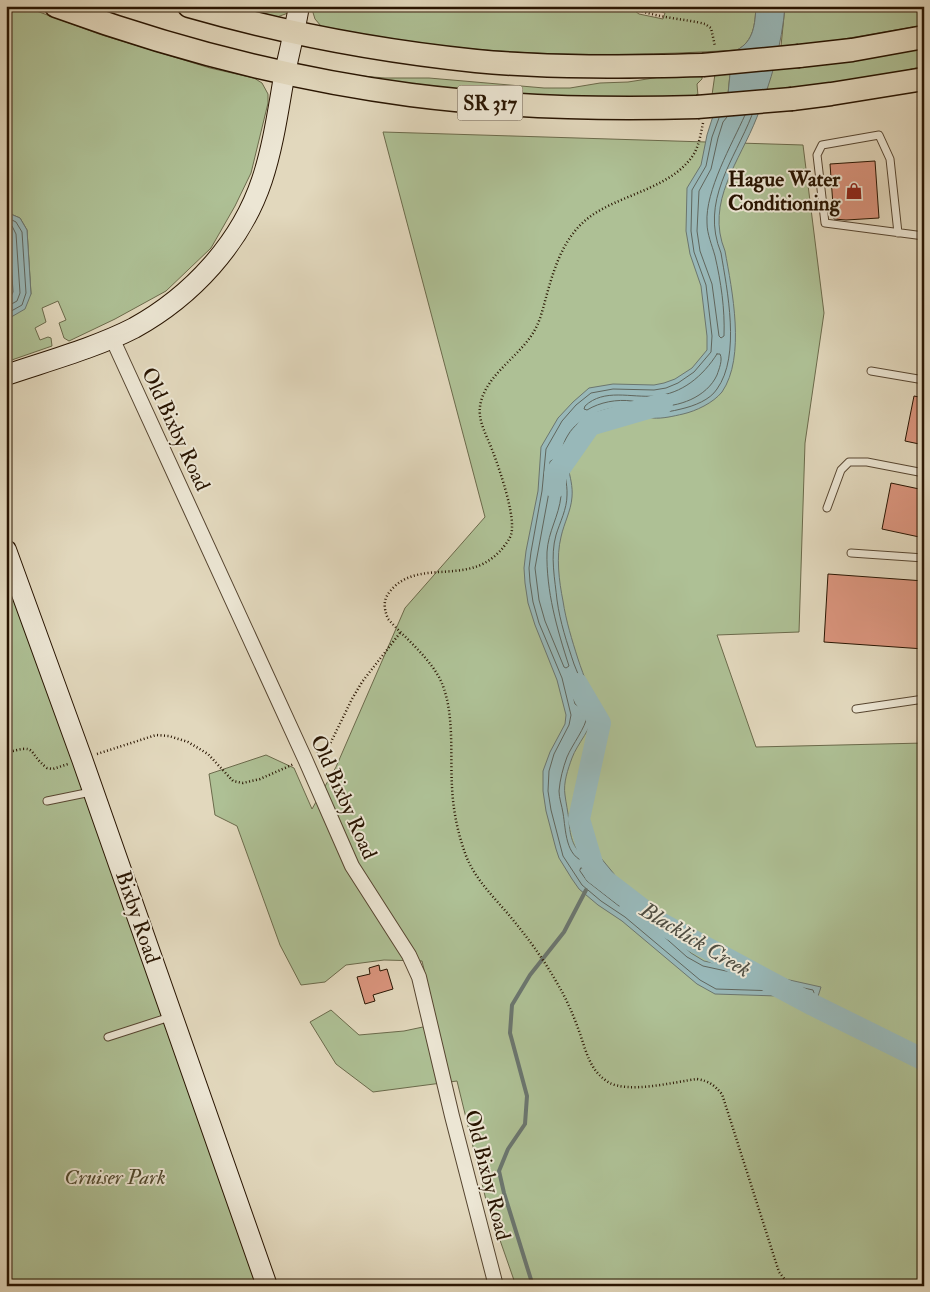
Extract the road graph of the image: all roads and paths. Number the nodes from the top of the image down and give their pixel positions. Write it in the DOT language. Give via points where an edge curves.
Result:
graph roads {
  1 [pos="56,6"];
  2 [pos="188,6"];
  3 [pos="299,6"];
  4 [pos="633,6"];
  5 [pos="294,33"];
  6 [pos="924,37"];
  7 [pos="709,58"];
  8 [pos="285,73"];
  9 [pos="924,79"];
  10 [pos="701,111"];
  11 [pos="898,233"];
  12 [pos="924,236"];
  13 [pos="112,338"];
  14 [pos="871,371"];
  15 [pos="6,375"];
  16 [pos="924,380"];
  17 [pos="924,473"];
  18 [pos="827,508"];
  19 [pos="6,550"];
  20 [pos="851,553"];
  21 [pos="924,558"];
  22 [pos="400,633"];
  23 [pos="924,699"];
  24 [pos="856,709"];
  25 [pos="6,753"];
  26 [pos="82,759"];
  27 [pos="305,759"];
  28 [pos="86,793"];
  29 [pos="47,801"];
  30 [pos="173,1016"];
  31 [pos="108,1037"];
  32 [pos="267,1286"];
  33 [pos="496,1286"];
  34 [pos="790,1286"];
  1 -- 8 [label="main road, SR 317" via="163,42"];
  2 -- 5 [label="main road, SR 317"];
  3 -- 5 [label="street"];
  4 -- 7 [label="path" via="650,13 706,24 711,28 715,43"];
  5 -- 7 [label="main road, SR 317" via="349,44 477,61 587,67"];
  5 -- 8 [label="street"];
  6 -- 7 [label="main road, SR 317, bridge" via="799,56"];
  8 -- 10 [label="main road, SR 317" via="411,95 483,102"];
  8 -- 13 [label="street" via="262,179 247,217 235,236 191,287 152,317"];
  9 -- 10 [label="main road, SR 317, bridge"];
  10 -- 22 [label="path" via="701,134 695,152 685,164 650,188 600,210 577,228 566,245 555,266 535,330 482,396 479,417 493,452 511,516 510,538 492,558 477,567 420,575 397,584 388,593 384,610"];
  11 -- 11 [label="lane" via="890,159 879,135 822,146 817,155 825,224"];
  11 -- 12 [label="lane"];
  13 -- 15 [label="street"];
  13 -- 27 [label="street, Old Bixby Road"];
  14 -- 16 [label="lane"];
  17 -- 18 [label="lane" via="867,462 849,462 841,470"];
  19 -- 26 [label="street, Bixby Road"];
  20 -- 21 [label="lane"];
  22 -- 27 [label="path" via="362,682 330,744"];
  22 -- 34 [label="path" via="432,666 444,692 451,726 455,814 464,852 473,870 538,952 568,1004 589,1061 602,1078 610,1084 631,1088 697,1079 715,1085 722,1094 778,1272"];
  23 -- 24 [label="lane"];
  25 -- 26 [label="path" via="28,749 47,768"];
  26 -- 27 [label="path" via="156,735 169,736 188,742 208,754 233,781 243,783"];
  26 -- 30 [label="street, Bixby Road"];
  27 -- 33 [label="street, Old Bixby Road" via="352,866 419,977"];
  28 -- 29 [label="lane"];
  30 -- 31 [label="lane"];
  30 -- 32 [label="street, Bixby Road"];
}
